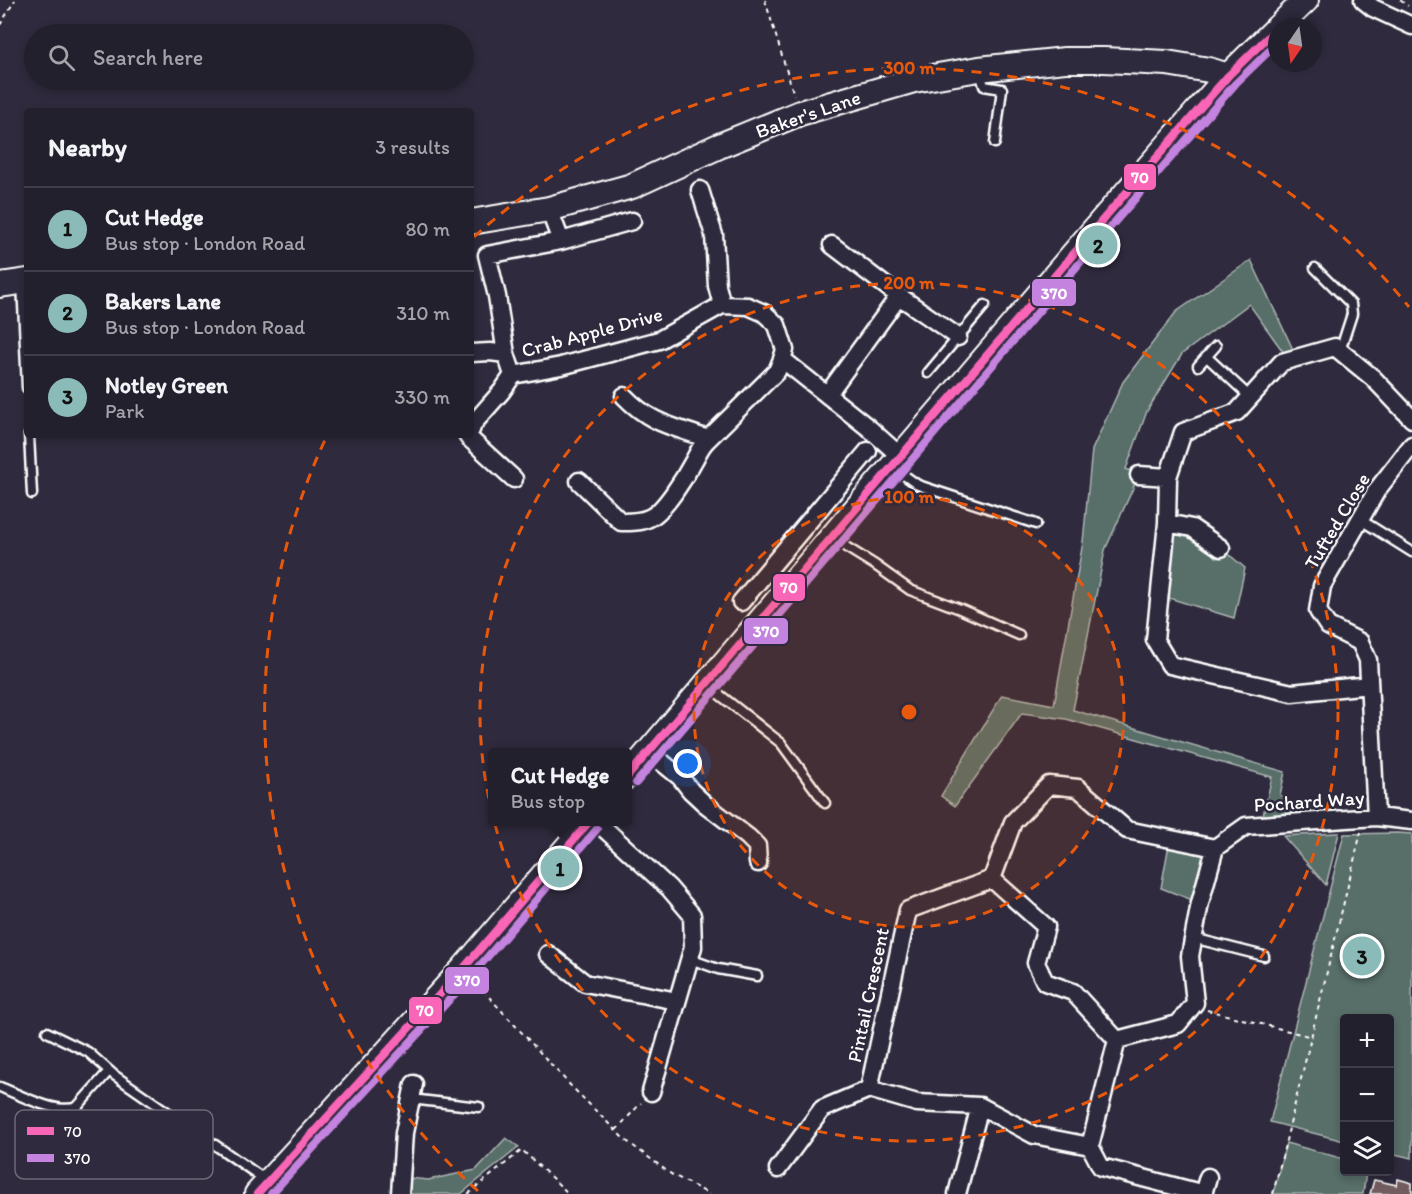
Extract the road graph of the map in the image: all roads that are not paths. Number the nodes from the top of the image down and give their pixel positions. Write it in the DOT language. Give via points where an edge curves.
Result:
graph roads {
  1 [pos="1306,0"];
  2 [pos="1363,0"];
  3 [pos="1288,18"];
  4 [pos="1412,26"];
  5 [pos="1268,38"];
  6 [pos="979,69"];
  7 [pos="1228,76"];
  8 [pos="995,143"];
  9 [pos="700,190"];
  10 [pos="549,209"];
  11 [pos="632,221"];
  12 [pos="474,222"];
  13 [pos="561,241"];
  14 [pos="832,244"];
  15 [pos="1315,268"];
  16 [pos="16,283"];
  17 [pos="899,296"];
  18 [pos="985,304"];
  19 [pos="722,305"];
  20 [pos="958,337"];
  21 [pos="1216,346"];
  22 [pos="1340,351"];
  23 [pos="474,353"];
  24 [pos="506,354"];
  25 [pos="1207,357"];
  26 [pos="24,359"];
  27 [pos="782,359"];
  28 [pos="1198,366"];
  29 [pos="928,373"];
  30 [pos="513,375"];
  31 [pos="827,395"];
  32 [pos="624,396"];
  33 [pos="1250,397"];
  34 [pos="1412,419"];
  35 [pos="474,423"];
  36 [pos="29,438"];
  37 [pos="472,438"];
  38 [pos="708,439"];
  39 [pos="1412,445"];
  40 [pos="868,452"];
  41 [pos="895,461"];
  42 [pos="1139,476"];
  43 [pos="1168,477"];
  44 [pos="514,479"];
  45 [pos="579,481"];
  46 [pos="32,494"];
  47 [pos="815,515"];
  48 [pos="1361,520"];
  49 [pos="1167,523"];
  50 [pos="1036,524"];
  51 [pos="833,534"];
  52 [pos="1221,548"];
  53 [pos="1412,552"];
  54 [pos="741,602"];
  55 [pos="1019,635"];
  56 [pos="707,682"];
  57 [pos="1369,684"];
  58 [pos="648,751"];
  59 [pos="632,770"];
  60 [pos="825,803"];
  61 [pos="1376,818"];
  62 [pos="1412,820"];
  63 [pos="586,826"];
  64 [pos="601,826"];
  65 [pos="1215,849"];
  66 [pos="758,863"];
  67 [pos="992,879"];
  68 [pos="1193,938"];
  69 [pos="548,954"];
  70 [pos="1264,956"];
  71 [pos="690,959"];
  72 [pos="757,976"];
  73 [pos="677,1001"];
  74 [pos="47,1032"];
  75 [pos="1117,1040"];
  76 [pos="109,1071"];
  77 [pos="0,1087"];
  78 [pos="868,1089"];
  79 [pos="413,1091"];
  80 [pos="651,1092"];
  81 [pos="980,1106"];
  82 [pos="478,1107"];
  83 [pos="160,1110"];
  84 [pos="1090,1146"];
  85 [pos="213,1151"];
  86 [pos="778,1169"];
  87 [pos="1208,1177"];
  88 [pos="262,1188"];
  89 [pos="400,1194"];
  90 [pos="957,1194"];
  91 [pos="1204,1194"];
  1 -- 3 [label="street"];
  2 -- 4 [label="street"];
  5 -- 7 [label="street"];
  6 -- 7 [label="street, Baker's Lane" via="1104,60 1167,63"];
  6 -- 8 [label="lane" via="984,86 1002,89"];
  6 -- 10 [label="street, Baker's Lane" via="914,80 800,113 632,186"];
  7 -- 41 [label="street"];
  9 -- 19 [label="street" via="714,235"];
  10 -- 12 [label="street, Baker's Lane"];
  10 -- 13 [label="street"];
  11 -- 13 [label="street"];
  13 -- 24 [label="street, Crab Apple Drive" via="487,255"];
  14 -- 17 [label="street"];
  15 -- 22 [label="lane" via="1351,304 1352,314"];
  16 -- 26 [label="lane"];
  17 -- 20 [label="street"];
  17 -- 31 [label="street"];
  18 -- 20 [label="lane"];
  19 -- 27 [label="street" via="748,306 764,313 777,325 785,350"];
  19 -- 30 [label="street, Crab Apple Drive" via="659,340"];
  20 -- 29 [label="lane"];
  21 -- 25 [label="lane"];
  22 -- 33 [label="street" via="1335,347 1282,362"];
  22 -- 34 [label="street" via="1373,378"];
  23 -- 24 [label="street, Crab Apple Drive"];
  24 -- 30 [label="street, Crab Apple Drive"];
  25 -- 28 [label="lane"];
  25 -- 33 [label="lane"];
  27 -- 31 [label="street"];
  27 -- 38 [label="street" via="777,370"];
  30 -- 35 [label="street, Crab Apple Drive"];
  31 -- 41 [label="street" via="870,429"];
  32 -- 38 [label="street" via="656,422"];
  33 -- 43 [label="street" via="1237,412 1183,432"];
  36 -- 46 [label="lane"];
  37 -- 44 [label="street, Crab Apple Drive"];
  38 -- 45 [label="street" via="683,480 651,518 621,522"];
  39 -- 48 [label="street, Tufted Close" via="1377,490"];
  40 -- 47 [label="street"];
  41 -- 50 [label="lane" via="918,485"];
  41 -- 51 [label="street"];
  42 -- 43 [label="street"];
  43 -- 49 [label="street"];
  47 -- 51 [label="street"];
  47 -- 54 [label="street"];
  48 -- 53 [label="lane"];
  48 -- 57 [label="street, Tufted Close" via="1322,586 1318,611 1328,627 1360,642 1368,660"];
  49 -- 52 [label="street" via="1192,528"];
  49 -- 57 [label="street" via="1155,640 1170,664 1292,693"];
  51 -- 55 [label="lane" via="910,590"];
  51 -- 56 [label="street"];
  56 -- 58 [label="street"];
  56 -- 60 [label="lane" via="781,743"];
  57 -- 61 [label="street, Tufted Close"];
  58 -- 59 [label="street"];
  58 -- 66 [label="street" via="757,846"];
  61 -- 62 [label="street, Pochard Way"];
  61 -- 65 [label="street, Pochard Way" via="1246,826"];
  63 -- 88 [label="street" via="463,969"];
  64 -- 71 [label="street" via="669,888 692,915"];
  65 -- 67 [label="street" via="1127,830 1078,788 1049,784 1013,822"];
  65 -- 68 [label="street"];
  67 -- 75 [label="street" via="1046,927 1036,963 1045,982 1073,992"];
  67 -- 78 [label="street, Pintail Crescent" via="908,910"];
  68 -- 70 [label="lane"];
  68 -- 75 [label="street" via="1190,956 1195,1003 1178,1024"];
  69 -- 73 [label="street" via="585,983"];
  71 -- 72 [label="lane"];
  71 -- 73 [label="street"];
  73 -- 80 [label="street"];
  74 -- 76 [label="lane" via="88,1052"];
  75 -- 84 [label="street"];
  76 -- 77 [label="lane" via="70,1110"];
  76 -- 83 [label="lane"];
  78 -- 81 [label="street, Pintail Crescent" via="917,1103"];
  78 -- 86 [label="street" via="822,1109"];
  79 -- 82 [label="lane"];
  79 -- 89 [label="street" via="404,1133"];
  81 -- 84 [label="street, Pintail Crescent" via="1034,1135"];
  81 -- 90 [label="street"];
  84 -- 91 [label="street" via="1101,1167"];
  85 -- 88 [label="lane"];
  87 -- 91 [label="street"];
}
